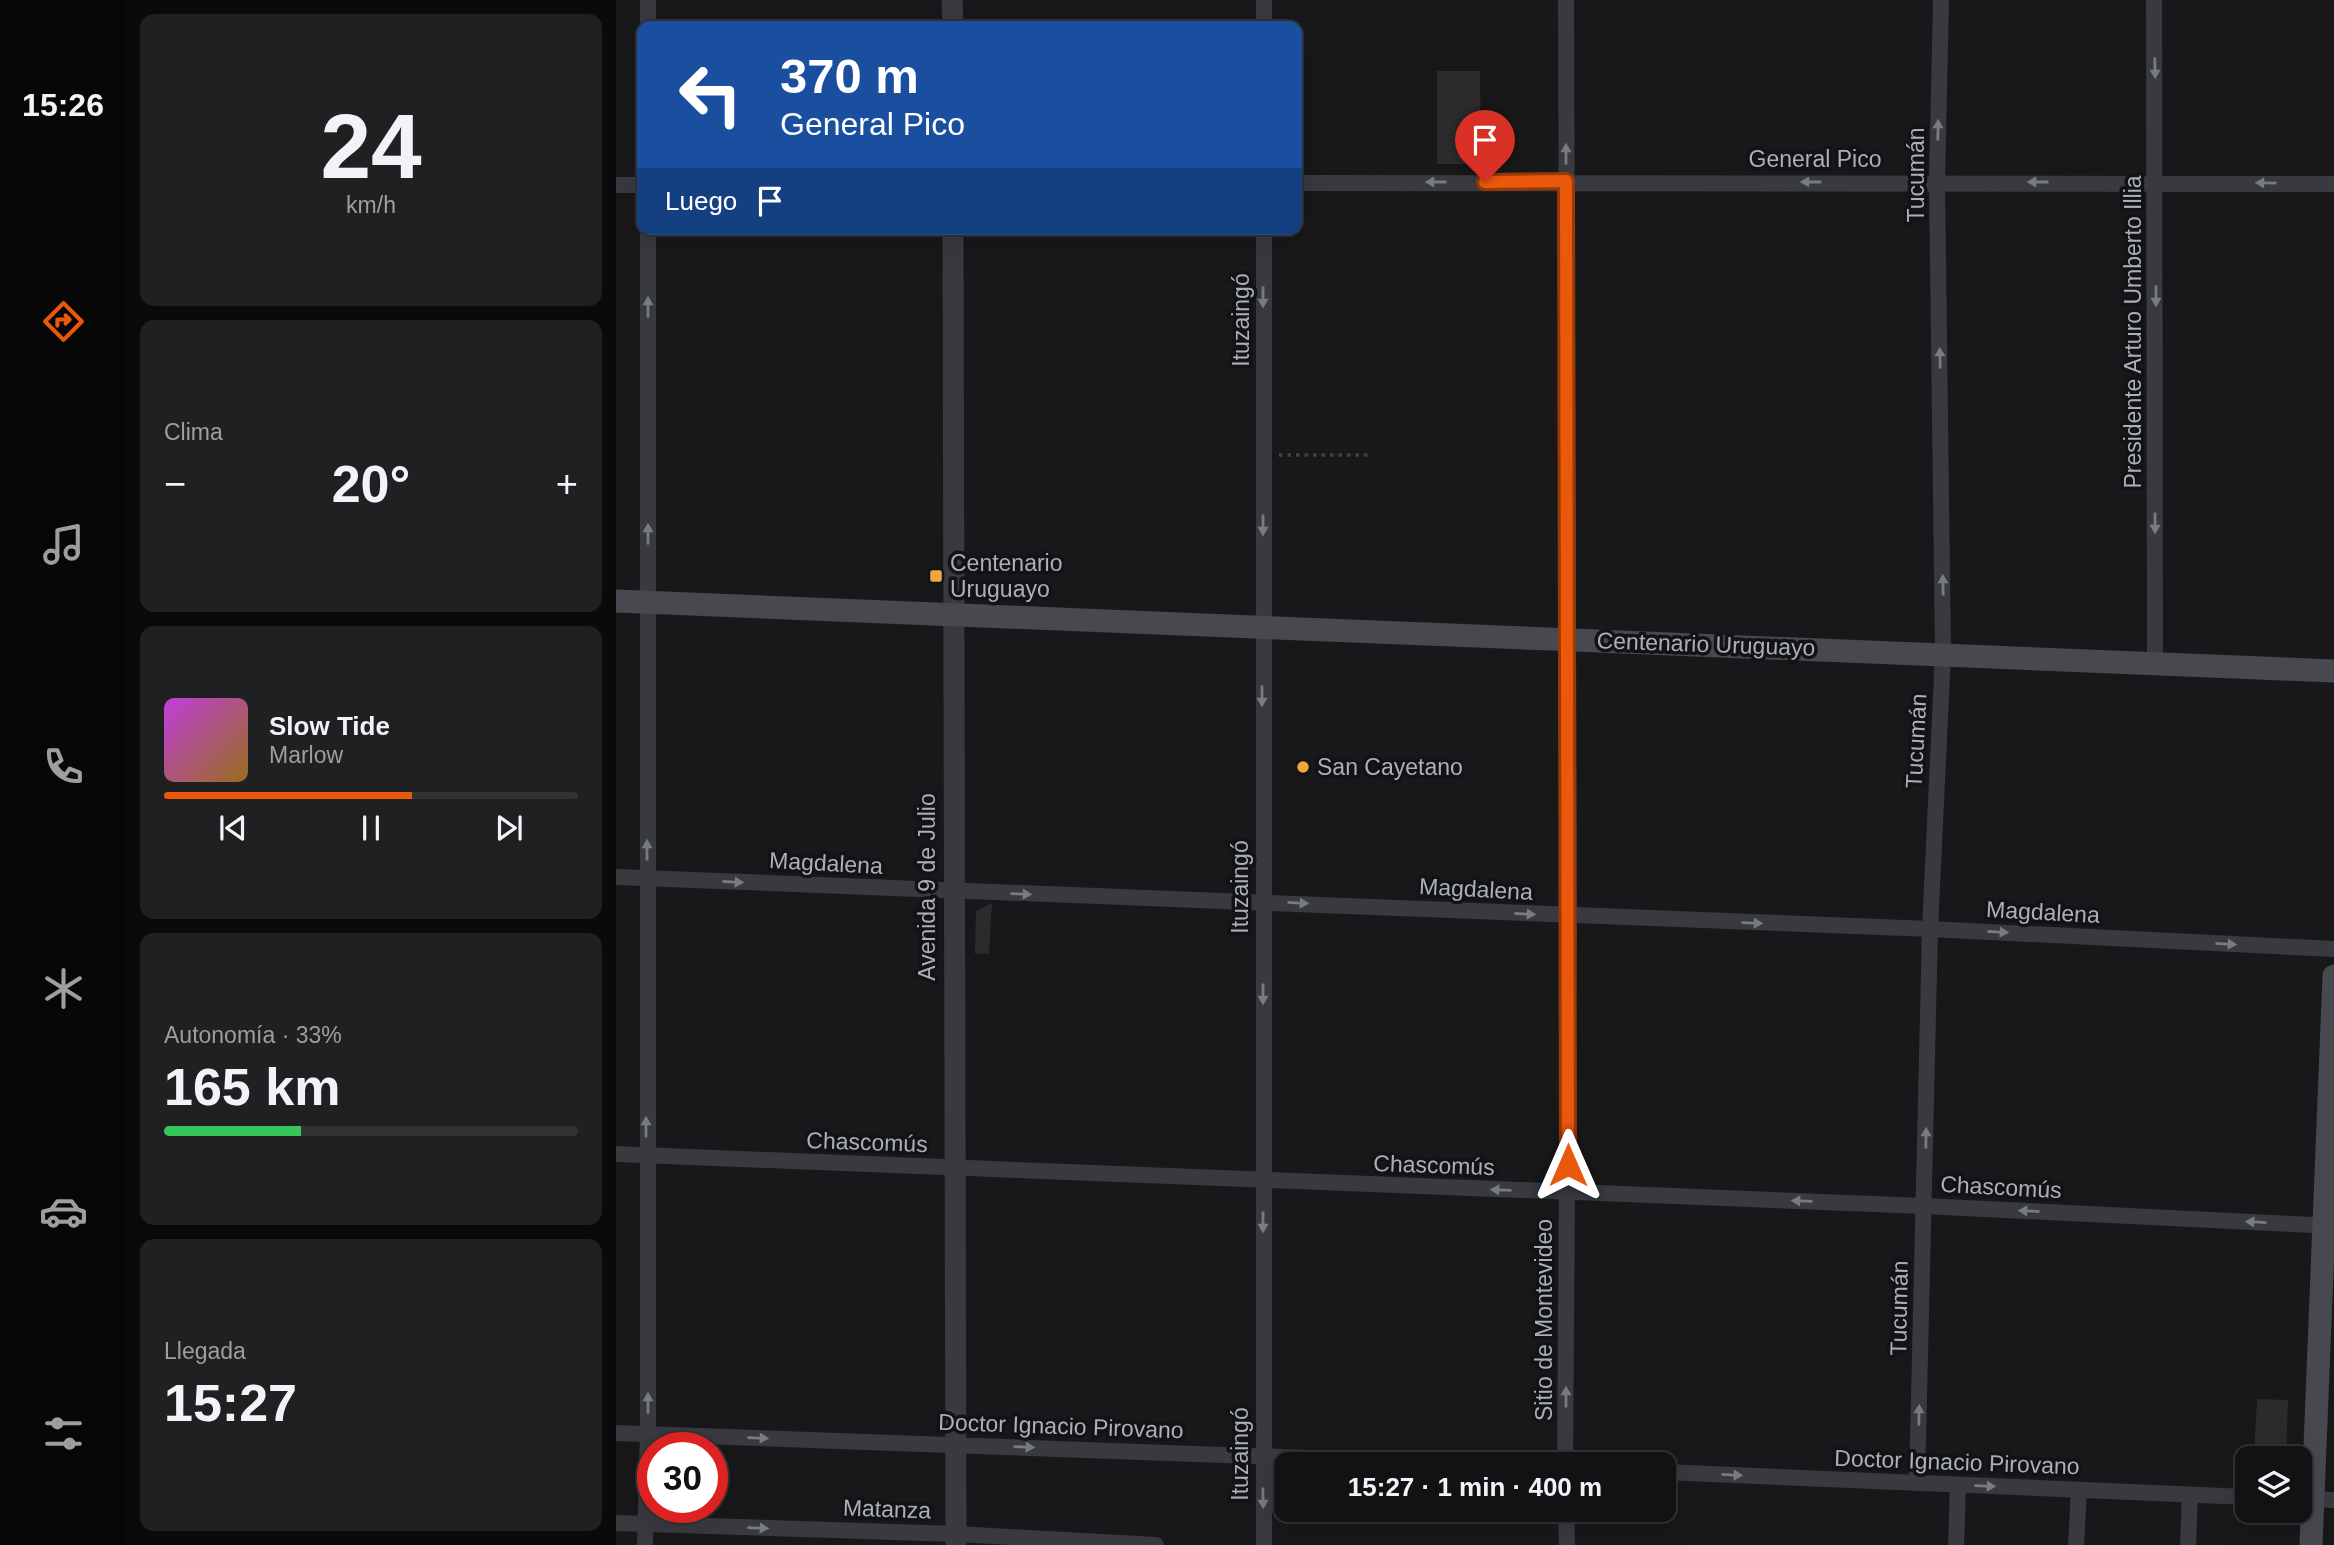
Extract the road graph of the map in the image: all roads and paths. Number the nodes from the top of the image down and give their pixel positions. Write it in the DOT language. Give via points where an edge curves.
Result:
graph roads {
  1 [pos="648,0"];
  2 [pos="952,0"];
  3 [pos="1264,0"];
  4 [pos="1566,0"];
  5 [pos="1941,0"];
  6 [pos="2154,0"];
  7 [pos="648,21"];
  8 [pos="953,21"];
  9 [pos="1264,21"];
  10 [pos="1566,181"];
  11 [pos="1937,182"];
  12 [pos="2156,182"];
  13 [pos="1302,183"];
  14 [pos="2334,184"];
  15 [pos="616,185"];
  16 [pos="637,185"];
  17 [pos="648,235"];
  18 [pos="953,235"];
  19 [pos="1264,235"];
  20 [pos="1263,455"];
  21 [pos="1369,455"];
  22 [pos="616,601"];
  23 [pos="648,603"];
  24 [pos="953,616"];
  25 [pos="1262,628"];
  26 [pos="1566,639"];
  27 [pos="1943,653"];
  28 [pos="2155,664"];
  29 [pos="2334,671"];
  30 [pos="616,877"];
  31 [pos="647,878"];
  32 [pos="953,892"];
  33 [pos="1263,902"];
  34 [pos="1569,916"];
  35 [pos="1930,929"];
  36 [pos="2334,949"];
  37 [pos="2334,976"];
  38 [pos="616,1154"];
  39 [pos="646,1155"];
  40 [pos="954,1168"];
  41 [pos="1264,1182"];
  42 [pos="1568,1193"];
  43 [pos="1924,1206"];
  44 [pos="2329,1225"];
  45 [pos="648,1432"];
  46 [pos="616,1433"];
  47 [pos="637,1434"];
  48 [pos="728,1437"];
  49 [pos="956,1444"];
  50 [pos="1565,1452"];
  51 [pos="1262,1456"];
  52 [pos="1274,1456"];
  53 [pos="1676,1473"];
  54 [pos="1917,1483"];
  55 [pos="1958,1486"];
  56 [pos="2079,1490"];
  57 [pos="2190,1495"];
  58 [pos="2235,1497"];
  59 [pos="2316,1499"];
  60 [pos="1566,1522"];
  61 [pos="616,1523"];
  62 [pos="645,1525"];
  63 [pos="956,1539"];
  64 [pos="645,1545"];
  65 [pos="1156,1545"];
  66 [pos="1264,1545"];
  67 [pos="1567,1545"];
  68 [pos="1956,1545"];
  69 [pos="2076,1545"];
  70 [pos="2188,1545"];
  71 [pos="2311,1545"];
  1 -- 7 [label="street"];
  2 -- 8 [label="street"];
  3 -- 9 [label="street"];
  10 -- 4 [label="street, Sitio de Montevideo, one-way"];
  11 -- 5 [label="street, Tucumán, one-way"];
  6 -- 12 [label="street, Presidente Arturo Umberto Illia, one-way"];
  11 -- 10 [label="street, General Pico, one-way"];
  10 -- 13 [label="street, General Pico, one-way"];
  10 -- 26 [label="street, Sitio de Montevideo"];
  12 -- 11 [label="street, General Pico, one-way"];
  27 -- 11 [label="street, Tucumán, one-way"];
  14 -- 12 [label="street, General Pico, one-way"];
  12 -- 28 [label="street, Presidente Arturo Umberto Illia, one-way"];
  15 -- 16 [label="street"];
  23 -- 17 [label="street, one-way"];
  18 -- 24 [label="street, Avenida 9 de Julio"];
  19 -- 20 [label="street, Ituzaingó, one-way"];
  20 -- 21 [label="path"];
  20 -- 25 [label="street, Ituzaingó, one-way"];
  22 -- 23 [label="main road, Centenario Uruguayo"];
  23 -- 24 [label="main road, Centenario Uruguayo"];
  31 -- 23 [label="street, one-way"];
  24 -- 25 [label="main road, Centenario Uruguayo"];
  24 -- 32 [label="street, Avenida 9 de Julio"];
  25 -- 26 [label="main road, Centenario Uruguayo"];
  25 -- 33 [label="street, Ituzaingó, one-way"];
  26 -- 27 [label="main road, Centenario Uruguayo"];
  26 -- 34 [label="street, Sitio de Montevideo"];
  27 -- 28 [label="main road, Centenario Uruguayo"];
  27 -- 35 [label="street, Tucumán"];
  28 -- 29 [label="main road, Centenario Uruguayo"];
  30 -- 31 [label="street, Magdalena"];
  31 -- 32 [label="street, Magdalena, one-way"];
  39 -- 31 [label="street, one-way"];
  32 -- 33 [label="street, Magdalena, one-way"];
  32 -- 40 [label="street, Avenida 9 de Julio"];
  33 -- 34 [label="street, Magdalena, one-way"];
  33 -- 41 [label="street, Ituzaingó, one-way"];
  34 -- 35 [label="street, Magdalena, one-way"];
  34 -- 42 [label="street, Sitio de Montevideo"];
  35 -- 36 [label="street, Magdalena, one-way"];
  43 -- 35 [label="street, Tucumán, one-way"];
  37 -- 44 [label="main road"];
  38 -- 39 [label="street, Chascomús"];
  39 -- 40 [label="street, Chascomús"];
  45 -- 39 [label="street, one-way"];
  40 -- 41 [label="street, Chascomús"];
  40 -- 49 [label="street, Avenida 9 de Julio"];
  42 -- 41 [label="street, Chascomús, one-way"];
  41 -- 51 [label="street, Ituzaingó, one-way"];
  43 -- 42 [label="street, Chascomús, one-way"];
  50 -- 42 [label="street, Sitio de Montevideo, one-way"];
  44 -- 43 [label="street, Chascomús, one-way"];
  54 -- 43 [label="street, Tucumán, one-way"];
  44 -- 59 [label="main road"];
  46 -- 47 [label="street, Doctor Ignacio Pirovano"];
  48 -- 49 [label="street, Doctor Ignacio Pirovano, one-way"];
  49 -- 51 [label="street, Doctor Ignacio Pirovano, one-way"];
  49 -- 63 [label="street, Avenida 9 de Julio"];
  51 -- 52 [label="street, Doctor Ignacio Pirovano"];
  51 -- 66 [label="street, Ituzaingó, one-way"];
  53 -- 54 [label="street, Doctor Ignacio Pirovano, one-way"];
  54 -- 55 [label="street, Doctor Ignacio Pirovano"];
  55 -- 56 [label="street, Doctor Ignacio Pirovano, one-way"];
  55 -- 68 [label="street"];
  56 -- 57 [label="street, Doctor Ignacio Pirovano"];
  56 -- 69 [label="street"];
  57 -- 58 [label="street, Doctor Ignacio Pirovano"];
  57 -- 70 [label="street"];
  59 -- 71 [label="main road"];
  60 -- 67 [label="street"];
  61 -- 62 [label="street, Matanza"];
  62 -- 63 [label="street, Matanza, one-way"];
  62 -- 64 [label="street"];
  63 -- 65 [label="street, Matanza"];
}
